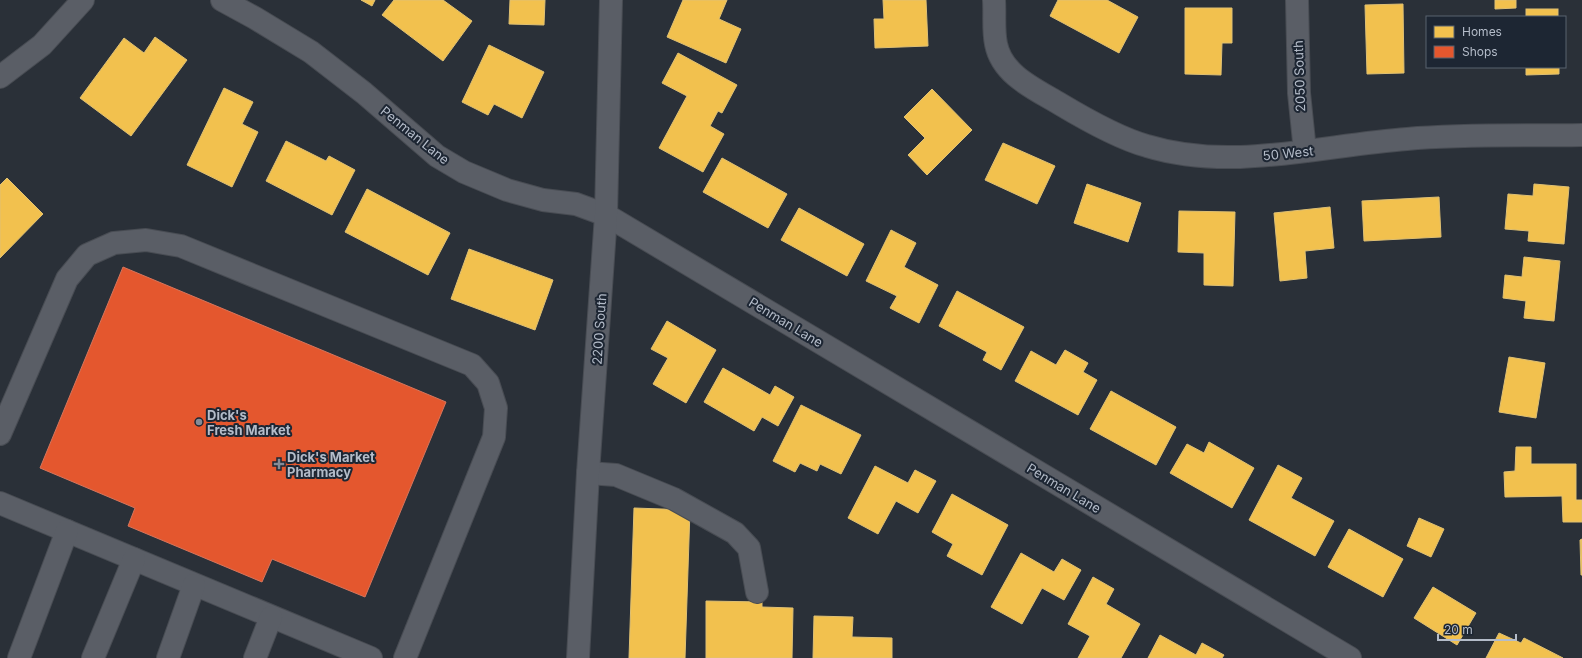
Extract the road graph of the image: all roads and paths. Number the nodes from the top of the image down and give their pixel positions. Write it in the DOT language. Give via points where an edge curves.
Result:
graph roads {
  1 [pos="83,0"];
  2 [pos="222,0"];
  3 [pos="611,0"];
  4 [pos="994,0"];
  5 [pos="1297,0"];
  6 [pos="0,77"];
  7 [pos="1582,135"];
  8 [pos="1304,151"];
  9 [pos="606,215"];
  10 [pos="0,434"];
  11 [pos="588,473"];
  12 [pos="0,503"];
  13 [pos="67,531"];
  14 [pos="134,560"];
  15 [pos="194,585"];
  16 [pos="757,592"];
  17 [pos="271,617"];
  18 [pos="341,652"];
  19 [pos="19,658"];
  20 [pos="93,658"];
  21 [pos="168,658"];
  22 [pos="255,658"];
  23 [pos="371,658"];
  24 [pos="405,658"];
  25 [pos="578,658"];
  26 [pos="1350,658"];
  1 -- 6 [label="street" via="42,45"];
  2 -- 9 [label="street, Penman Lane" via="310,52 364,93 437,156 464,172 507,190 543,200 576,204"];
  3 -- 9 [label="street, 2200 South"];
  4 -- 8 [label="street, 50 West" via="996,44 1006,66 1014,74 1072,111 1115,133 1146,146 1205,156 1248,157"];
  5 -- 8 [label="street, 2050 South" via="1299,93"];
  7 -- 8 [label="street, 50 West" via="1453,136"];
  9 -- 11 [label="street, 2200 South"];
  9 -- 26 [label="street, Penman Lane"];
  10 -- 24 [label="street" via="67,279 87,255 114,243 146,240 181,246 472,365 488,383 496,408 494,438"];
  11 -- 16 [label="street" via="616,475 674,499 735,533 749,548"];
  11 -- 25 [label="street, 2200 South"];
  12 -- 13 [label="street"];
  13 -- 14 [label="street"];
  13 -- 19 [label="street"];
  14 -- 15 [label="street"];
  14 -- 20 [label="street"];
  15 -- 17 [label="street"];
  15 -- 21 [label="street"];
  17 -- 18 [label="street"];
  17 -- 22 [label="street"];
  18 -- 23 [label="street"];
}
